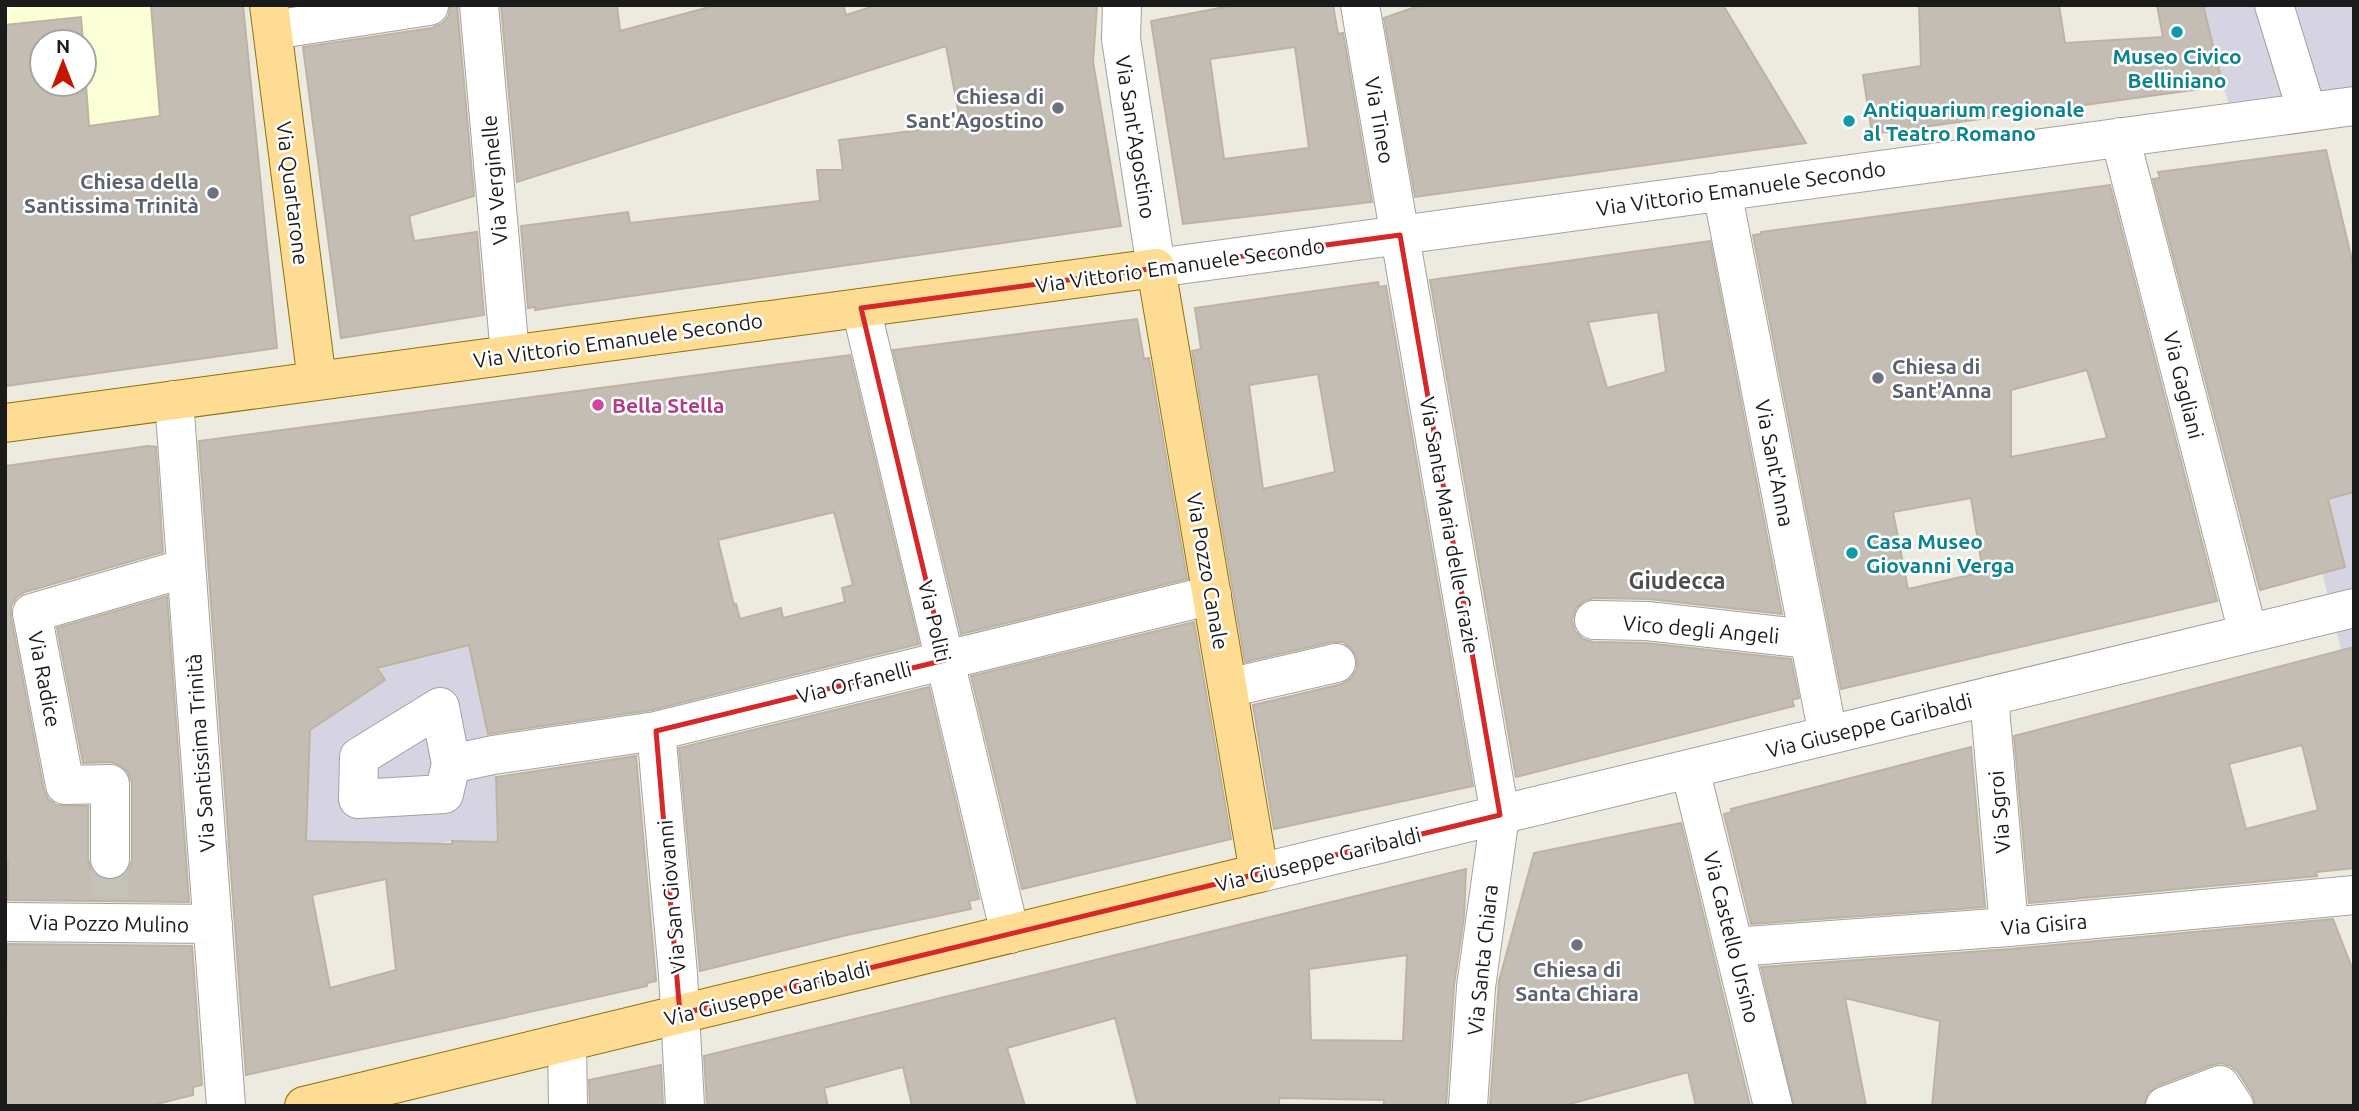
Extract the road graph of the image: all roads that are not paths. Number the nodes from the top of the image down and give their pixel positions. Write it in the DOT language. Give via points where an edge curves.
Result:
graph roads {
  1 [pos="479,5"];
  2 [pos="1122,5"];
  3 [pos="1360,5"];
  4 [pos="2274,5"];
  5 [pos="429,6"];
  6 [pos="271,18"];
  7 [pos="2354,106"];
  8 [pos="2307,112"];
  9 [pos="2120,137"];
  10 [pos="1722,191"];
  11 [pos="1400,234"];
  12 [pos="1156,268"];
  13 [pos="861,308"];
  14 [pos="510,355"];
  15 [pos="317,381"];
  16 [pos="174,400"];
  17 [pos="5,423"];
  18 [pos="186,568"];
  19 [pos="1212,595"];
  20 [pos="2343,611"];
  21 [pos="1594,620"];
  22 [pos="2248,633"];
  23 [pos="1809,639"];
  24 [pos="945,660"];
  25 [pos="1336,663"];
  26 [pos="1228,688"];
  27 [pos="1989,696"];
  28 [pos="656,731"];
  29 [pos="1828,735"];
  30 [pos="451,764"];
  31 [pos="1690,769"];
  32 [pos="1500,816"];
  33 [pos="110,859"];
  34 [pos="1259,873"];
  35 [pos="2350,906"];
  36 [pos="5,922"];
  37 [pos="213,924"];
  38 [pos="2009,927"];
  39 [pos="1010,934"];
  40 [pos="1734,947"];
  41 [pos="680,1014"];
  42 [pos="567,1042"];
  43 [pos="226,1106"];
  44 [pos="304,1106"];
  45 [pos="568,1106"];
  46 [pos="685,1106"];
  47 [pos="1468,1106"];
  48 [pos="1773,1106"];
  49 [pos="2165,1106"];
  50 [pos="2234,1106"];
  1 -- 14 [label="street, Via Verginelle"];
  2 -- 12 [label="street, Via Sant'Agostino" via="1121,39"];
  3 -- 11 [label="street, Via Tineo"];
  4 -- 8 [label="street"];
  5 -- 6 [label="street"];
  6 -- 15 [label="main road, Via Quartarone"];
  7 -- 8 [label="street, Via Vittorio Emanuele Secondo"];
  8 -- 9 [label="street, Via Vittorio Emanuele Secondo"];
  9 -- 10 [label="street, Via Vittorio Emanuele Secondo"];
  9 -- 22 [label="street, Via Gagliani"];
  10 -- 11 [label="street, Via Vittorio Emanuele Secondo"];
  10 -- 23 [label="street, Via Sant'Anna"];
  11 -- 12 [label="street, Via Vittorio Emanuele Secondo"];
  11 -- 32 [label="street, Via Santa Maria delle Grazie"];
  12 -- 13 [label="main road, Via Vittorio Emanuele Secondo"];
  12 -- 19 [label="main road, Via Pozzo Canale"];
  13 -- 14 [label="main road, Via Vittorio Emanuele Secondo"];
  13 -- 24 [label="street, Via Politi"];
  14 -- 15 [label="main road, Via Vittorio Emanuele Secondo"];
  15 -- 16 [label="main road, Via Vittorio Emanuele Secondo"];
  16 -- 17 [label="main road, Via Vittorio Emanuele Secondo"];
  16 -- 18 [label="street, Via Santissima Trinità"];
  18 -- 33 [label="street, Via Radice" via="32,613 65,785 110,784"];
  18 -- 37 [label="street, Via Santissima Trinità"];
  19 -- 24 [label="street, Via Orfanelli"];
  19 -- 26 [label="main road, Via Pozzo Canale"];
  20 -- 22 [label="street, Via Giuseppe Garibaldi"];
  21 -- 23 [label="street, Vico degli Angeli" via="1647,621"];
  22 -- 27 [label="street, Via Giuseppe Garibaldi"];
  23 -- 29 [label="street, Via Sant'Anna"];
  24 -- 28 [label="street, Via Orfanelli"];
  24 -- 39 [label="street, Via Politi"];
  25 -- 26 [label="street"];
  26 -- 34 [label="main road, Via Pozzo Canale"];
  27 -- 29 [label="street, Via Giuseppe Garibaldi"];
  27 -- 38 [label="street, Via Sgroi"];
  28 -- 30 [label="street, Via Orfanelli"];
  28 -- 41 [label="street, Via San Giovanni"];
  29 -- 31 [label="street, Via Giuseppe Garibaldi"];
  31 -- 32 [label="street, Via Giuseppe Garibaldi"];
  31 -- 40 [label="street, Via Castello Ursino"];
  32 -- 34 [label="street, Via Giuseppe Garibaldi"];
  32 -- 47 [label="street, Via Santa Chiara" via="1476,986"];
  34 -- 39 [label="main road, Via Giuseppe Garibaldi"];
  35 -- 38 [label="street, Via Gisira"];
  36 -- 37 [label="street, Via Pozzo Mulino" via="110,910"];
  37 -- 43 [label="street, Via Santissima Trinità"];
  38 -- 40 [label="street, Via Gisira"];
  39 -- 41 [label="main road, Via Giuseppe Garibaldi"];
  40 -- 48 [label="street, Via Castello Ursino"];
  41 -- 42 [label="main road, Via Giuseppe Garibaldi"];
  41 -- 46 [label="street, Via San Giovanni"];
  42 -- 44 [label="main road, Via Giuseppe Garibaldi"];
  42 -- 45 [label="street"];
  49 -- 50 [label="street" via="2220,1085"];
}
